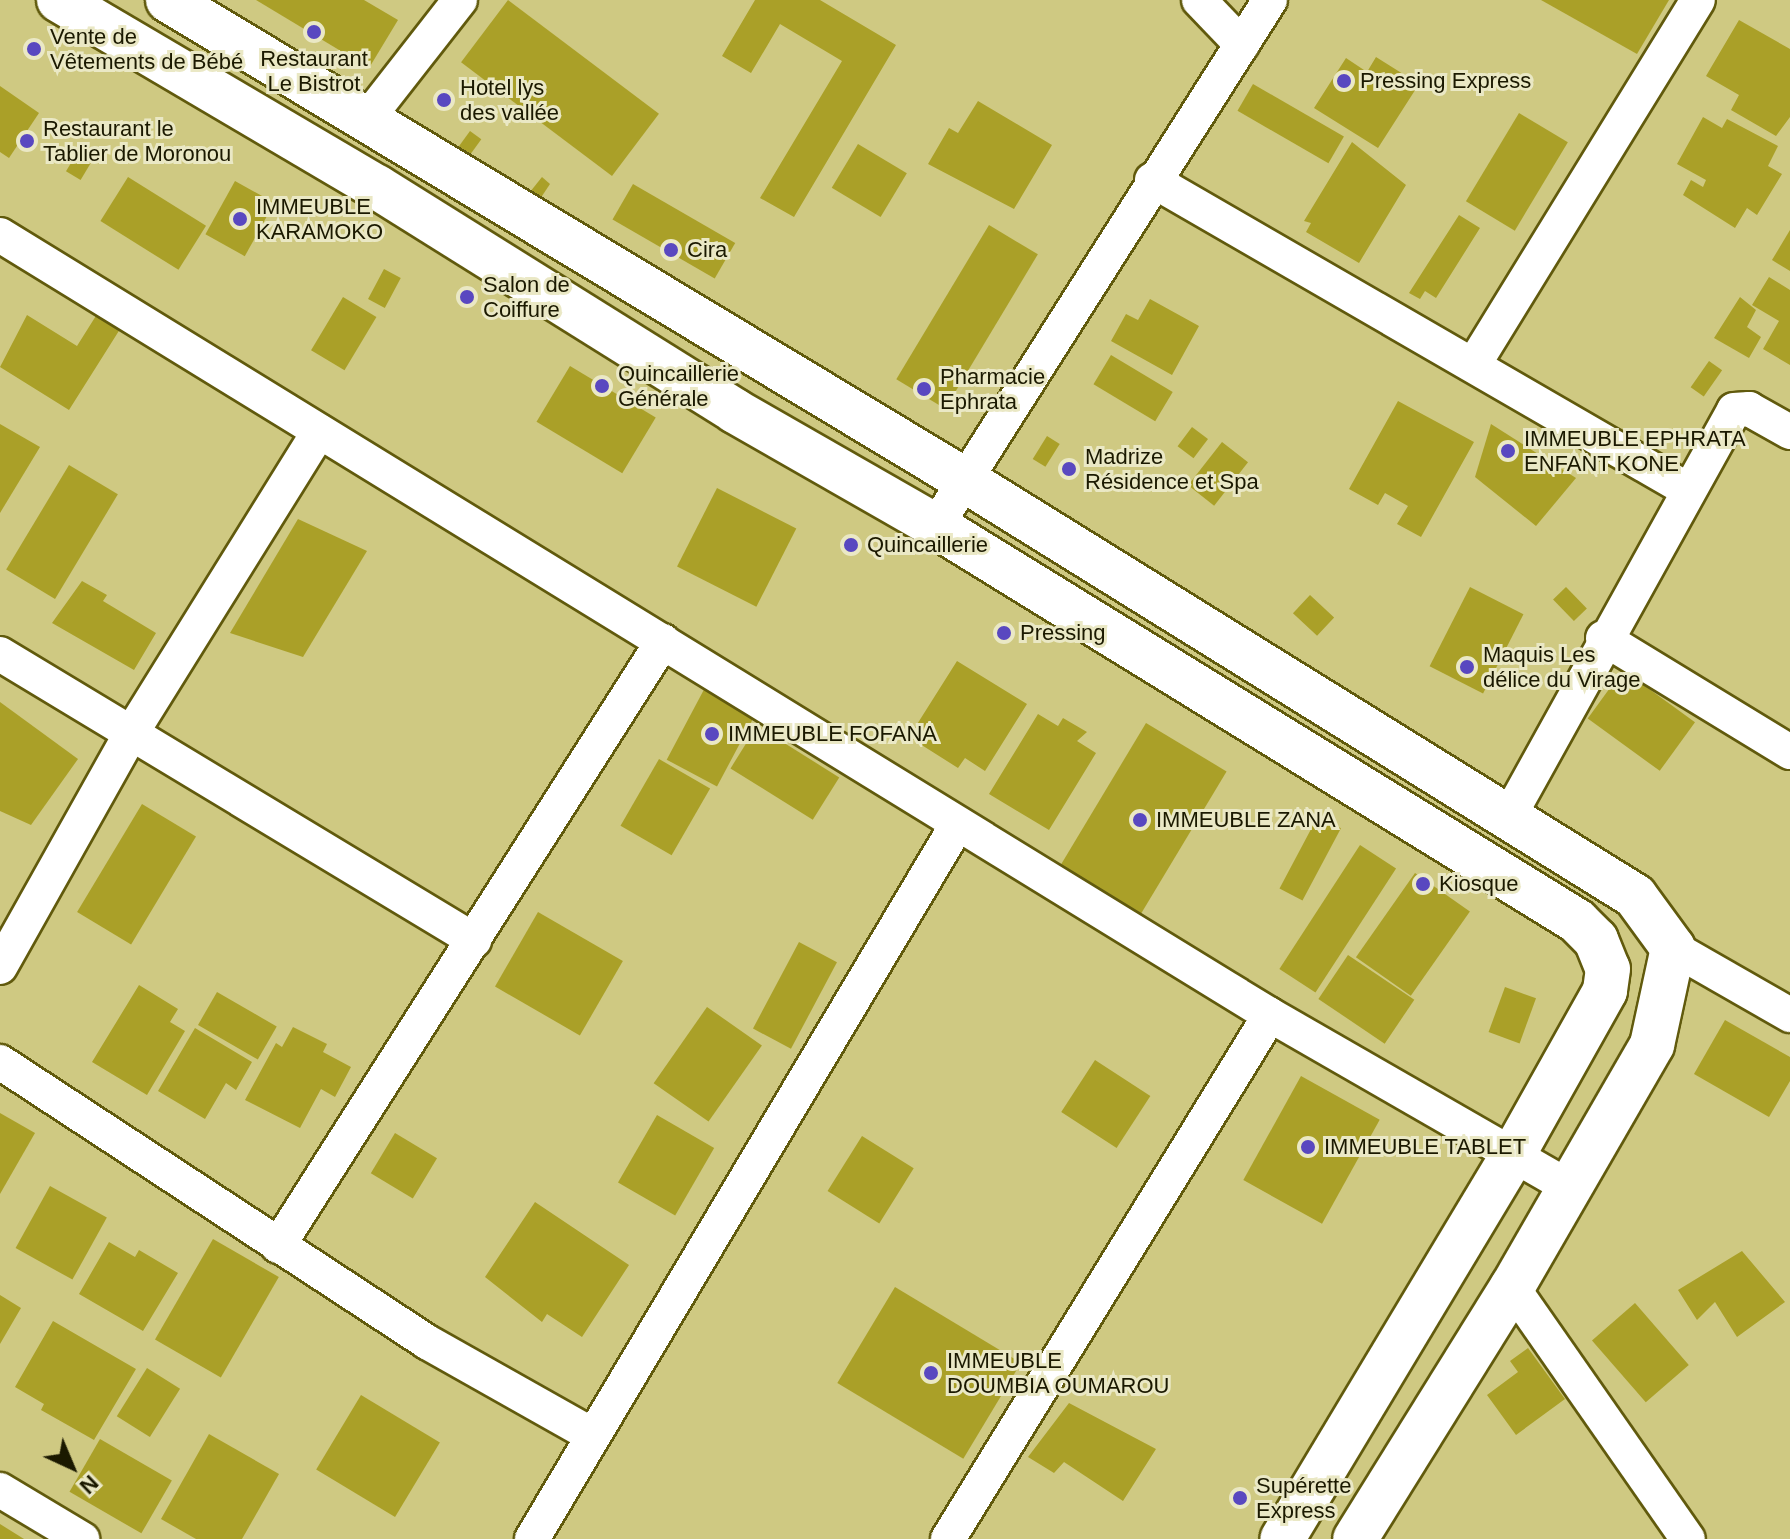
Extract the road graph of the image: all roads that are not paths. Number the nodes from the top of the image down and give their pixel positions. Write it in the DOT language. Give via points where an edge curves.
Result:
graph roads {
  1 [pos="59,0"];
  2 [pos="168,0"];
  3 [pos="460,0"];
  4 [pos="1199,0"];
  5 [pos="1270,0"];
  6 [pos="1698,0"];
  7 [pos="1242,45"];
  8 [pos="367,119"];
  9 [pos="1152,180"];
  10 [pos="0,235"];
  11 [pos="1474,364"];
  12 [pos="319,431"];
  13 [pos="1790,432"];
  14 [pos="968,482"];
  15 [pos="1688,490"];
  16 [pos="936,526"];
  17 [pos="1603,638"];
  18 [pos="663,641"];
  19 [pos="0,654"];
  20 [pos="132,732"];
  21 [pos="1790,752"];
  22 [pos="1508,818"];
  23 [pos="957,825"];
  24 [pos="474,940"];
  25 [pos="1673,948"];
  26 [pos="0,967"];
  27 [pos="1270,1015"];
  28 [pos="1790,1015"];
  29 [pos="0,1062"];
  30 [pos="1513,1155"];
  31 [pos="1566,1185"];
  32 [pos="278,1246"];
  33 [pos="1512,1287"];
  34 [pos="592,1435"];
  35 [pos="0,1490"];
  36 [pos="82,1539"];
  37 [pos="532,1539"];
  38 [pos="948,1539"];
  39 [pos="1282,1539"];
  40 [pos="1355,1539"];
  41 [pos="1688,1539"];
  1 -- 16 [label="main road" via="377,187 735,411"];
  2 -- 8 [label="main road"];
  3 -- 8 [label="street"];
  4 -- 7 [label="street"];
  5 -- 7 [label="street"];
  6 -- 11 [label="street"];
  7 -- 9 [label="street"];
  8 -- 14 [label="main road"];
  9 -- 11 [label="street"];
  9 -- 14 [label="street"];
  10 -- 12 [label="street"];
  11 -- 15 [label="street"];
  12 -- 18 [label="street"];
  12 -- 20 [label="street"];
  13 -- 15 [label="street" via="1749,409 1734,410"];
  14 -- 16 [label="street"];
  14 -- 22 [label="main road"];
  15 -- 17 [label="street"];
  16 -- 30 [label="main road" via="1577,921 1596,940 1608,969 1605,991"];
  17 -- 21 [label="street"];
  17 -- 22 [label="street"];
  18 -- 23 [label="street"];
  18 -- 24 [label="street"];
  19 -- 20 [label="street"];
  20 -- 24 [label="street"];
  20 -- 26 [label="street"];
  22 -- 25 [label="main road" via="1635,896"];
  23 -- 27 [label="street"];
  23 -- 34 [label="street"];
  24 -- 32 [label="street"];
  25 -- 28 [label="street"];
  25 -- 31 [label="main road" via="1652,1045"];
  27 -- 30 [label="street"];
  27 -- 38 [label="street"];
  29 -- 32 [label="street" via="39,1083"];
  30 -- 31 [label="street"];
  30 -- 39 [label="main road"];
  31 -- 33 [label="main road"];
  32 -- 34 [label="street" via="427,1342"];
  33 -- 40 [label="main road"];
  33 -- 41 [label="street"];
  34 -- 37 [label="street"];
  35 -- 36 [label="street"];
}
